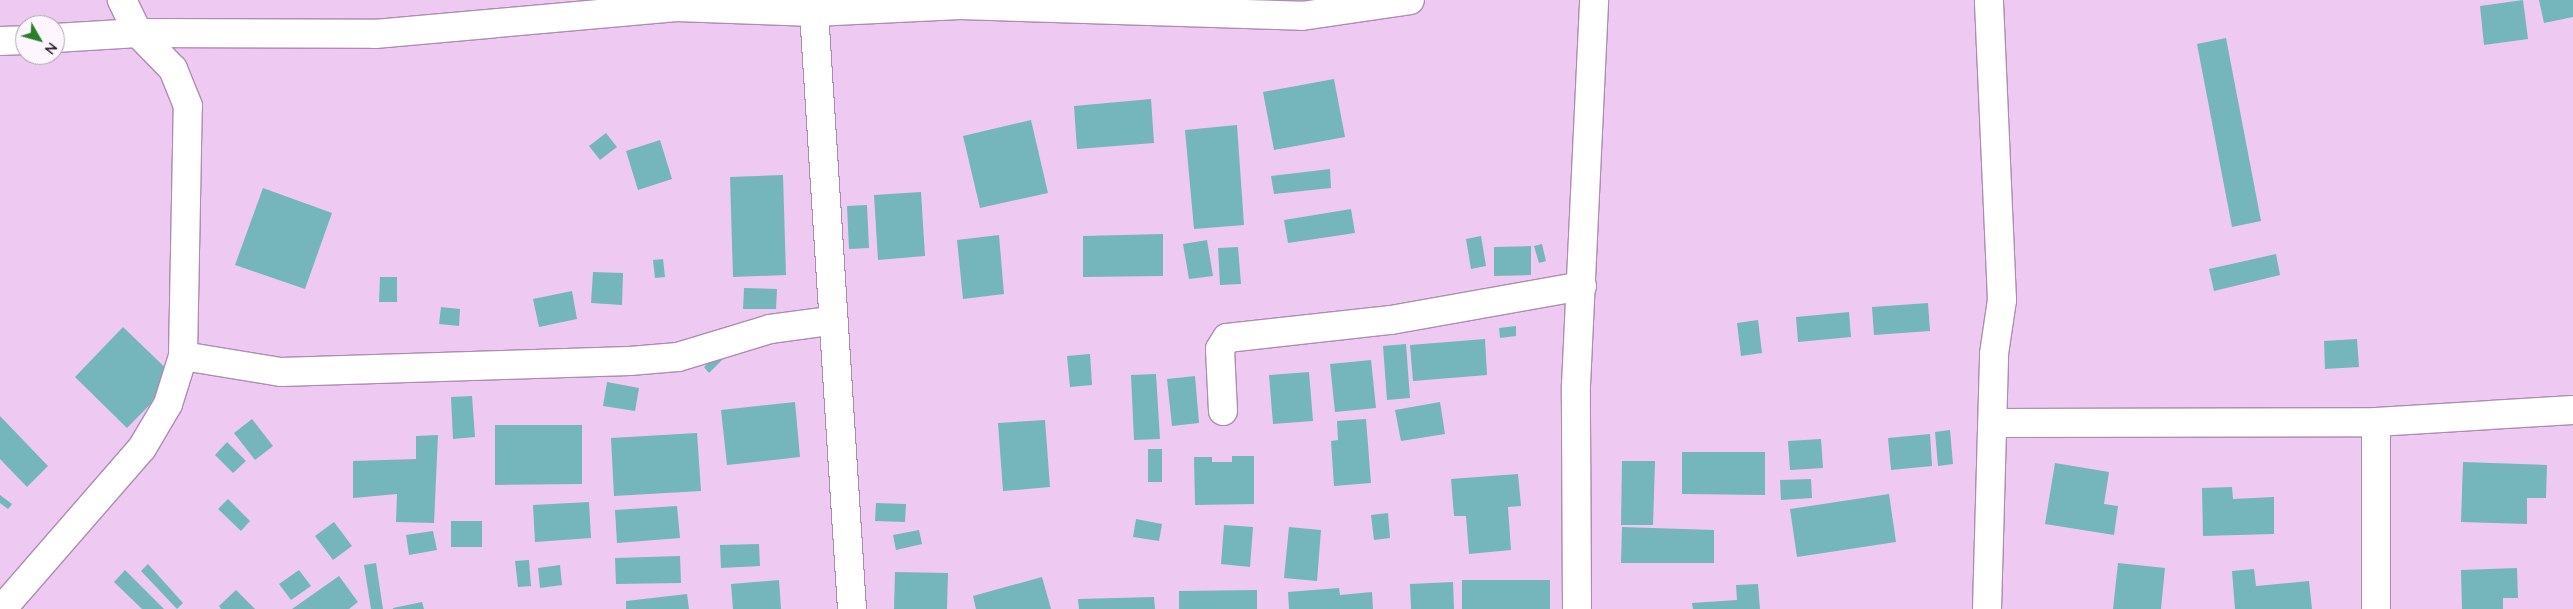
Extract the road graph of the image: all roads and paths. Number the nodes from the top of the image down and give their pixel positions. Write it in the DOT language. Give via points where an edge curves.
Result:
graph roads {
  1 [pos="122,0"];
  2 [pos="1410,0"];
  3 [pos="1594,0"];
  4 [pos="1989,0"];
  5 [pos="825,8"];
  6 [pos="138,33"];
  7 [pos="65,37"];
  8 [pos="15,40"];
  9 [pos="0,41"];
  10 [pos="1582,286"];
  11 [pos="830,322"];
  12 [pos="183,356"];
  13 [pos="2573,410"];
  14 [pos="1223,411"];
  15 [pos="2376,422"];
  16 [pos="1994,423"];
  17 [pos="2,609"];
  18 [pos="852,609"];
  19 [pos="1577,609"];
  20 [pos="1987,609"];
  21 [pos="2376,609"];
  1 -- 6 [label="street"];
  2 -- 5 [label="street" via="1302,16 960,5"];
  3 -- 10 [label="street"];
  4 -- 16 [label="street" via="2002,266 1994,354"];
  5 -- 6 [label="street" via="677,7 375,34"];
  5 -- 11 [label="street"];
  6 -- 7 [label="street"];
  6 -- 12 [label="street" via="173,70 188,106"];
  8 -- 9 [label="street"];
  10 -- 14 [label="street" via="1391,320 1228,338 1220,348"];
  10 -- 19 [label="street" via="1576,385"];
  11 -- 12 [label="street" via="770,329 678,357 630,361 281,372"];
  11 -- 18 [label="street"];
  12 -- 17 [label="street" via="168,404 142,448"];
  13 -- 15 [label="street"];
  15 -- 16 [label="street"];
  15 -- 21 [label="street"];
  16 -- 20 [label="street"];
}
